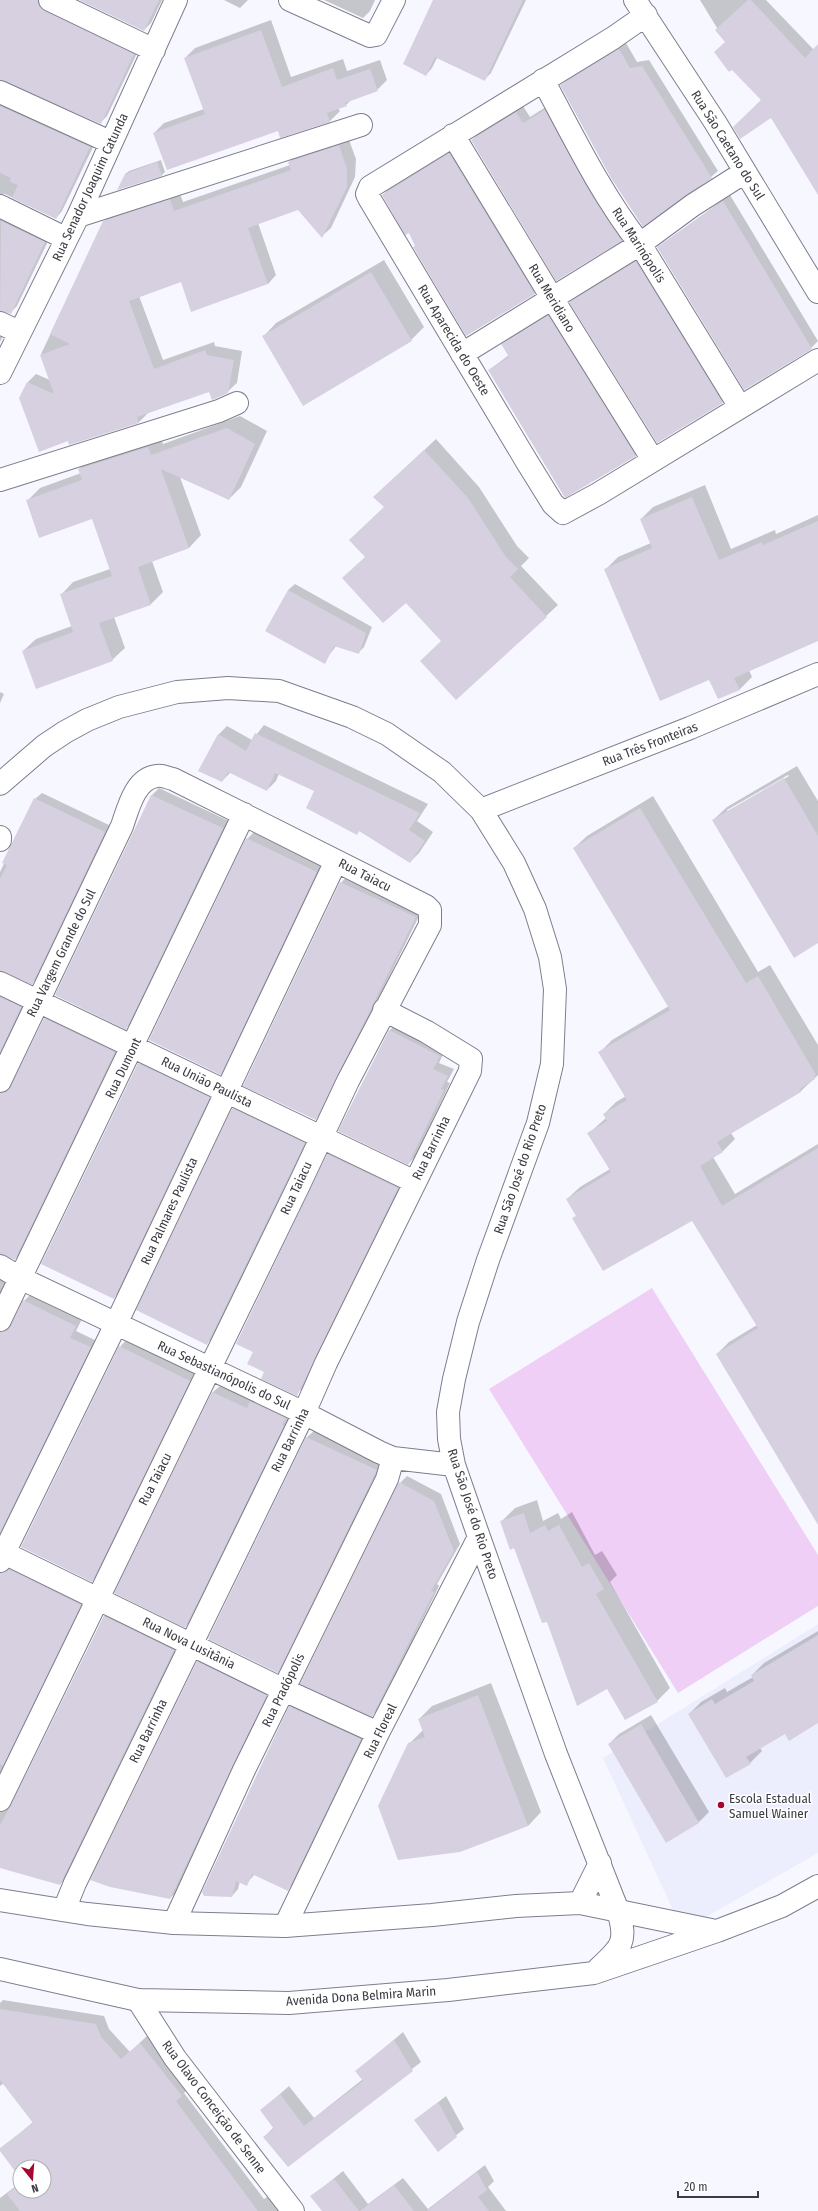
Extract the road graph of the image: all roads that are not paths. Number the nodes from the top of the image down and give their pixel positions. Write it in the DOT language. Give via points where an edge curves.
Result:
graph roads {
  1 [pos="50,0"];
  2 [pos="176,0"];
  3 [pos="290,0"];
  4 [pos="394,0"];
  5 [pos="640,7"];
  6 [pos="154,50"];
  7 [pos="542,80"];
  8 [pos="0,92"];
  9 [pos="361,125"];
  10 [pos="454,136"];
  11 [pos="110,142"];
  12 [pos="745,172"];
  13 [pos="0,206"];
  14 [pos="78,216"];
  15 [pos="65,238"];
  16 [pos="640,244"];
  17 [pos="818,292"];
  18 [pos="552,298"];
  19 [pos="10,328"];
  20 [pos="462,354"];
  21 [pos="818,360"];
  22 [pos="0,373"];
  23 [pos="237,403"];
  24 [pos="740,407"];
  25 [pos="653,460"];
  26 [pos="0,480"];
  27 [pos="818,674"];
  28 [pos="0,784"];
  29 [pos="481,810"];
  30 [pos="244,814"];
  31 [pos="122,826"];
  32 [pos="336,861"];
  33 [pos="0,983"];
  34 [pos="38,1001"];
  35 [pos="384,1010"];
  36 [pos="133,1046"];
  37 [pos="0,1081"];
  38 [pos="227,1092"];
  39 [pos="320,1137"];
  40 [pos="415,1182"];
  41 [pos="0,1266"];
  42 [pos="20,1278"];
  43 [pos="0,1320"];
  44 [pos="116,1324"];
  45 [pos="210,1368"];
  46 [pos="304,1413"];
  47 [pos="394,1458"];
  48 [pos="454,1464"];
  49 [pos="479,1537"];
  50 [pos="1,1555"];
  51 [pos="97,1598"];
  52 [pos="191,1644"];
  53 [pos="284,1690"];
  54 [pos="378,1733"];
  55 [pos="0,1800"];
  56 [pos="600,1863"];
  57 [pos="818,1886"];
  58 [pos="0,1900"];
  59 [pos="580,1903"];
  60 [pos="64,1910"];
  61 [pos="618,1911"];
  62 [pos="174,1923"];
  63 [pos="285,1926"];
  64 [pos="717,1931"];
  65 [pos="0,1969"];
  66 [pos="594,1973"];
  67 [pos="138,2000"];
  68 [pos="293,2211"];
  1 -- 6 [label="street"];
  2 -- 6 [label="street, Rua Senador Joaquim Catunda"];
  3 -- 4 [label="street" via="370,36 376,34"];
  5 -- 7 [label="street, Rua Aparecida do Oeste" via="613,38"];
  5 -- 12 [label="street, Rua São Caetano do Sul"];
  6 -- 11 [label="street, Rua Senador Joaquim Catunda"];
  7 -- 10 [label="street, Rua Aparecida do Oeste"];
  7 -- 16 [label="street, Rua Marinópolis" via="599,184"];
  8 -- 11 [label="street"];
  9 -- 14 [label="street"];
  10 -- 18 [label="street, Rua Meridiano"];
  10 -- 20 [label="street, Rua Aparecida do Oeste" via="370,186 367,194"];
  11 -- 14 [label="street, Rua Senador Joaquim Catunda"];
  12 -- 16 [label="street" via="692,205"];
  12 -- 17 [label="street, Rua São Caetano do Sul"];
  13 -- 15 [label="street"];
  14 -- 15 [label="street, Rua Senador Joaquim Catunda"];
  15 -- 19 [label="street, Rua Senador Joaquim Catunda" via="43,288"];
  16 -- 18 [label="street"];
  16 -- 24 [label="street, Rua Marinópolis"];
  18 -- 20 [label="street"];
  18 -- 25 [label="street, Rua Meridiano"];
  19 -- 22 [label="street, Rua Senador Joaquim Catunda"];
  20 -- 25 [label="street, Rua Aparecida do Oeste" via="558,511 562,513 571,510"];
  21 -- 24 [label="street, Rua Aparecida do Oeste"];
  23 -- 26 [label="street" via="219,411"];
  24 -- 25 [label="street, Rua Aparecida do Oeste"];
  27 -- 29 [label="street, Rua Três Fronteiras" via="690,728"];
  28 -- 29 [label="street, Rua São José do Rio Preto" via="44,746 87,720 119,707 177,692 228,688 279,691 352,717 387,734 442,772"];
  29 -- 48 [label="street, Rua São José do Rio Preto" via="514,863 535,909 550,957 555,989 552,1064 538,1123 488,1260 468,1322 454,1379 448,1412 449,1439"];
  30 -- 31 [label="street, Rua Taiacu" via="173,779 157,776 147,779 137,788"];
  30 -- 32 [label="street, Rua Taiacu"];
  30 -- 36 [label="street, Rua Dumont"];
  31 -- 34 [label="street, Rua Vargem Grande do Sul"];
  32 -- 35 [label="street, Rua Taiacu" via="427,906 430,910 430,925"];
  32 -- 38 [label="street, Rua Palmares Paulista"];
  33 -- 34 [label="street, Rua União Paulista"];
  34 -- 36 [label="street, Rua União Paulista"];
  34 -- 37 [label="street, Rua Vargem Grande do Sul"];
  35 -- 39 [label="street, Rua Taiacu"];
  35 -- 40 [label="street, Rua Barrinha" via="459,1050 471,1059 472,1063"];
  36 -- 38 [label="street, Rua União Paulista"];
  36 -- 42 [label="street, Rua Dumont"];
  38 -- 39 [label="street, Rua União Paulista"];
  38 -- 44 [label="street, Rua Palmares Paulista"];
  39 -- 40 [label="street, Rua União Paulista"];
  39 -- 45 [label="street, Rua Taiacu"];
  40 -- 46 [label="street, Rua Barrinha"];
  41 -- 42 [label="street, Rua Sebastianópolis do Sul"];
  42 -- 43 [label="street, Rua Dumont"];
  42 -- 44 [label="street, Rua Sebastianópolis do Sul"];
  44 -- 45 [label="street, Rua Sebastianópolis do Sul"];
  44 -- 50 [label="street, Rua Palmares Paulista"];
  45 -- 46 [label="street, Rua Sebastianópolis do Sul"];
  45 -- 51 [label="street, Rua Taiacu"];
  46 -- 47 [label="street, Rua Sebastianópolis do Sul"];
  46 -- 52 [label="street, Rua Barrinha"];
  47 -- 48 [label="street, Rua Sebastianópolis do Sul"];
  47 -- 53 [label="street, Rua Pradópolis" via="387,1480"];
  48 -- 49 [label="street, Rua São José do Rio Preto"];
  49 -- 54 [label="street, Rua Floreal"];
  49 -- 56 [label="street, Rua São José do Rio Preto" via="556,1754"];
  50 -- 51 [label="street, Rua Nova Lusitânia"];
  51 -- 52 [label="street, Rua Nova Lusitânia"];
  51 -- 55 [label="street, Rua Taiacu"];
  52 -- 53 [label="street, Rua Nova Lusitânia"];
  52 -- 60 [label="street, Rua Barrinha"];
  53 -- 54 [label="street, Rua Nova Lusitânia"];
  53 -- 62 [label="street, Rua Pradópolis" via="244,1770"];
  54 -- 63 [label="street, Rua Floreal"];
  56 -- 59 [label="street"];
  56 -- 61 [label="street, Rua São José do Rio Preto"];
  57 -- 64 [label="street, Avenida Dona Belmira Marin" via="782,1906"];
  58 -- 60 [label="street"];
  59 -- 61 [label="street"];
  59 -- 63 [label="street"];
  60 -- 62 [label="street"];
  61 -- 64 [label="street"];
  61 -- 66 [label="street, Rua São José do Rio Preto" via="623,1927 623,1939 617,1952"];
  62 -- 63 [label="street"];
  64 -- 66 [label="street, Avenida Dona Belmira Marin"];
  65 -- 67 [label="street, Avenida Dona Belmira Marin"];
  66 -- 67 [label="street, Avenida Dona Belmira Marin" via="448,1990 289,2003"];
  67 -- 68 [label="street, Rua Olavo Conceição de Senne" via="175,2058"];
}
